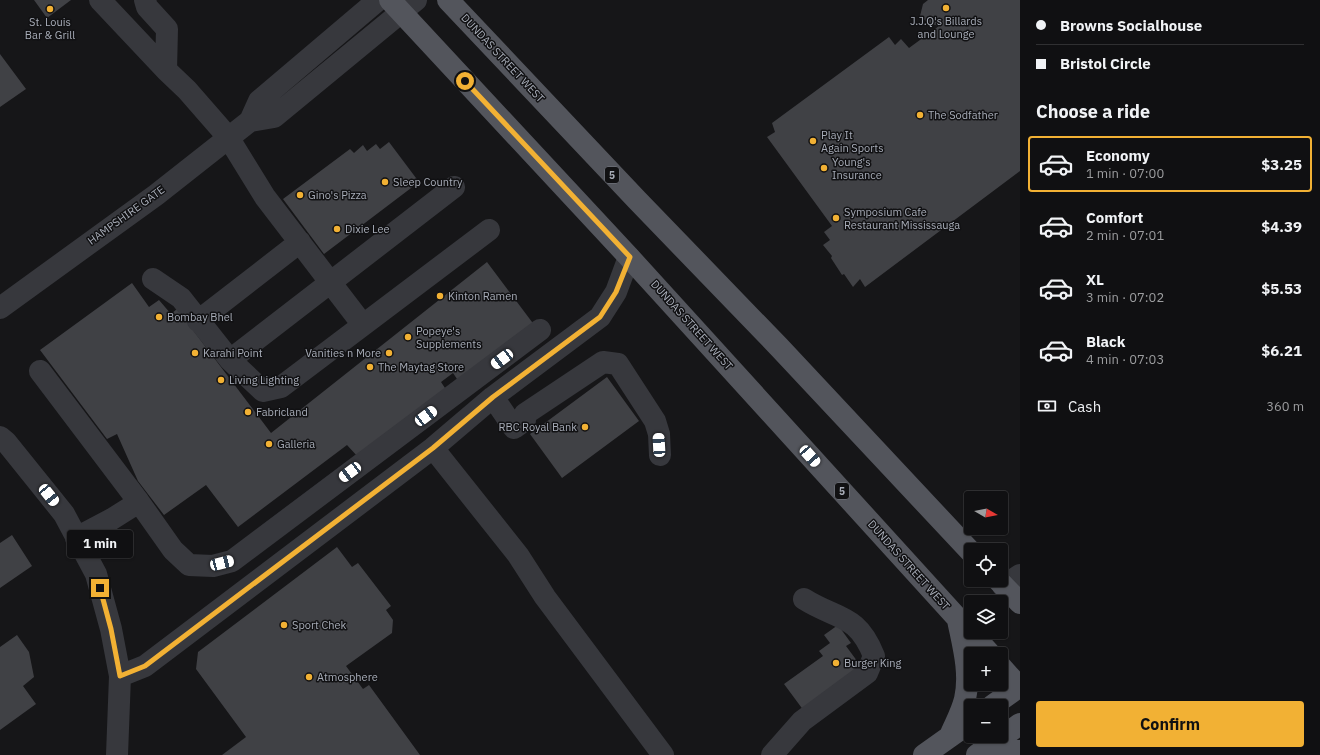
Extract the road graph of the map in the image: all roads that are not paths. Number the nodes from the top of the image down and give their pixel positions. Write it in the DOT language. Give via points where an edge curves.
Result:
graph roads {
  1 [pos="100,0"];
  2 [pos="378,0"];
  3 [pos="448,0"];
  4 [pos="141,2"];
  5 [pos="403,4"];
  6 [pos="166,70"];
  7 [pos="250,121"];
  8 [pos="228,137"];
  9 [pos="454,187"];
  10 [pos="489,230"];
  11 [pos="300,242"];
  12 [pos="630,257"];
  13 [pos="153,279"];
  14 [pos="332,283"];
  15 [pos="0,308"];
  16 [pos="198,321"];
  17 [pos="363,325"];
  18 [pos="540,330"];
  19 [pos="230,360"];
  20 [pos="40,371"];
  21 [pos="493,397"];
  22 [pos="0,437"];
  23 [pos="433,448"];
  24 [pos="660,455"];
  25 [pos="139,502"];
  26 [pos="76,538"];
  27 [pos="964,545"];
  28 [pos="1008,582"];
  29 [pos="804,599"];
  30 [pos="1020,604"];
  31 [pos="958,618"];
  32 [pos="984,647"];
  33 [pos="1008,674"];
  34 [pos="120,676"];
  35 [pos="1020,687"];
  36 [pos="1002,699"];
  37 [pos="1020,724"];
  38 [pos="964,726"];
  39 [pos="950,736"];
  40 [pos="1020,750"];
  41 [pos="117,755"];
  42 [pos="663,755"];
  43 [pos="772,755"];
  44 [pos="924,755"];
  45 [pos="977,755"];
  46 [pos="990,755"];
  1 -- 6 [label="street"];
  2 -- 7 [label="street" via="259,100"];
  3 -- 27 [label="main road, DUNDAS STREET WEST / 5"];
  4 -- 6 [label="street" via="167,28"];
  5 -- 7 [label="street, HAMPSHIRE GATE" via="274,117"];
  5 -- 12 [label="main road, DUNDAS STREET WEST / 5"];
  6 -- 8 [label="street"];
  7 -- 8 [label="street, HAMPSHIRE GATE"];
  8 -- 11 [label="street" via="265,197"];
  8 -- 15 [label="street, HAMPSHIRE GATE" via="156,195"];
  9 -- 14 [label="street"];
  10 -- 17 [label="street"];
  11 -- 14 [label="street"];
  11 -- 16 [label="street"];
  12 -- 21 [label="street" via="616,292 600,317"];
  12 -- 31 [label="main road, DUNDAS STREET WEST / 5"];
  13 -- 16 [label="street" via="181,298"];
  14 -- 17 [label="street"];
  14 -- 19 [label="street"];
  16 -- 19 [label="street"];
  17 -- 19 [label="street" via="281,387 271,390 263,390"];
  18 -- 25 [label="street" via="232,561 213,566 189,565 173,550"];
  20 -- 25 [label="street"];
  21 -- 23 [label="street"];
  21 -- 24 [label="street" via="514,428 558,401 565,387 603,362 618,364 655,421 659,434"];
  22 -- 26 [label="street" via="64,514"];
  23 -- 34 [label="street" via="145,666"];
  23 -- 42 [label="street" via="518,555 545,597"];
  25 -- 26 [label="street"];
  26 -- 34 [label="street" via="96,574 111,629"];
  28 -- 30 [label="main road"];
  29 -- 43 [label="street" via="840,615 858,627 874,656 867,673 802,720"];
  31 -- 32 [label="main road, DUNDAS STREET WEST / 5"];
  31 -- 39 [label="main road" via="966,659 967,681 965,699"];
  33 -- 35 [label="main road"];
  34 -- 41 [label="street"];
  35 -- 36 [label="main road"];
  37 -- 45 [label="main road"];
  38 -- 39 [label="main road"];
  39 -- 44 [label="main road"];
  40 -- 46 [label="main road"];
}
